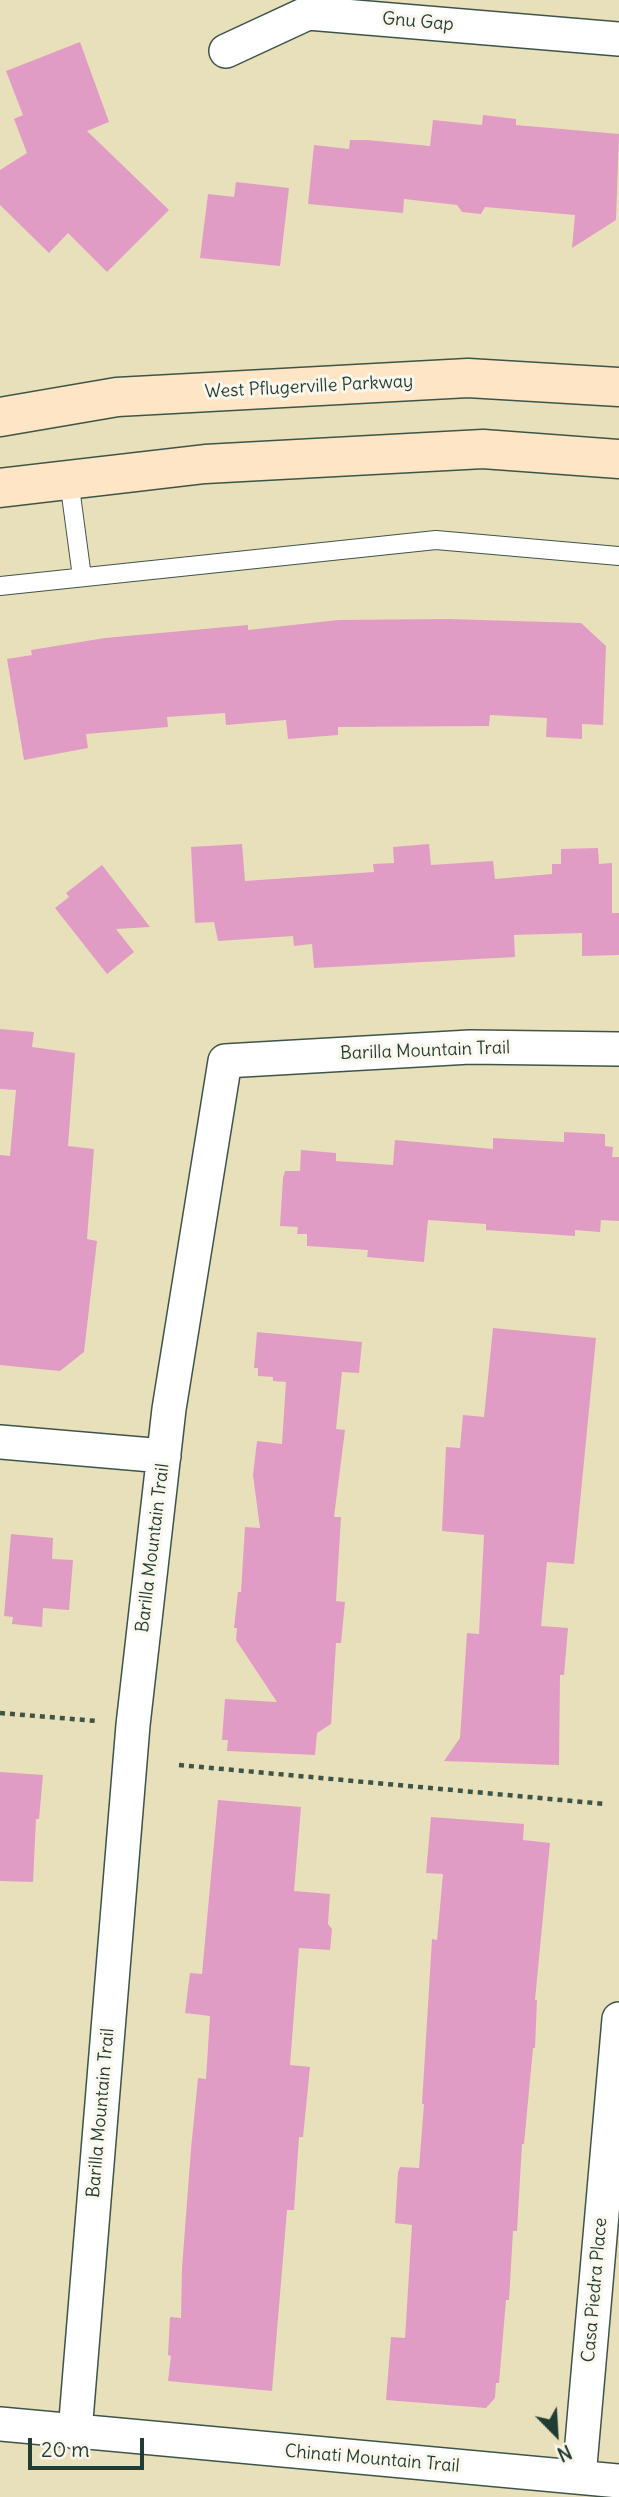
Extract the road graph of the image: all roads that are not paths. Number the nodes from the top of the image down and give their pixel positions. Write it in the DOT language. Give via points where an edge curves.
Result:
graph roads {
  1 [pos="619,39"];
  2 [pos="226,51"];
  3 [pos="619,387"];
  4 [pos="0,417"];
  5 [pos="619,459"];
  6 [pos="69,480"];
  7 [pos="0,488"];
  8 [pos="619,556"];
  9 [pos="82,577"];
  10 [pos="0,586"];
  11 [pos="619,1049"];
  12 [pos="0,1442"];
  13 [pos="163,1456"];
  14 [pos="619,2018"];
  15 [pos="0,2424"];
  16 [pos="75,2432"];
  17 [pos="579,2477"];
  18 [pos="619,2481"];
  1 -- 2 [label="street, Gnu Gap" via="308,13"];
  3 -- 4 [label="main road, West Pflugerville Parkway" via="468,378 117,397"];
  5 -- 6 [label="main road" via="483,449 205,464"];
  6 -- 7 [label="main road"];
  6 -- 9 [label="lane"];
  8 -- 9 [label="lane" via="436,540"];
  9 -- 10 [label="lane"];
  11 -- 13 [label="street, Barilla Mountain Trail" via="470,1047 225,1061"];
  12 -- 13 [label="street"];
  13 -- 16 [label="street, Barilla Mountain Trail" via="133,1725"];
  14 -- 17 [label="street, Casa Piedra Place"];
  15 -- 16 [label="street, Chinati Mountain Trail"];
  16 -- 17 [label="street, Chinati Mountain Trail"];
  17 -- 18 [label="street, Chinati Mountain Trail"];
}
